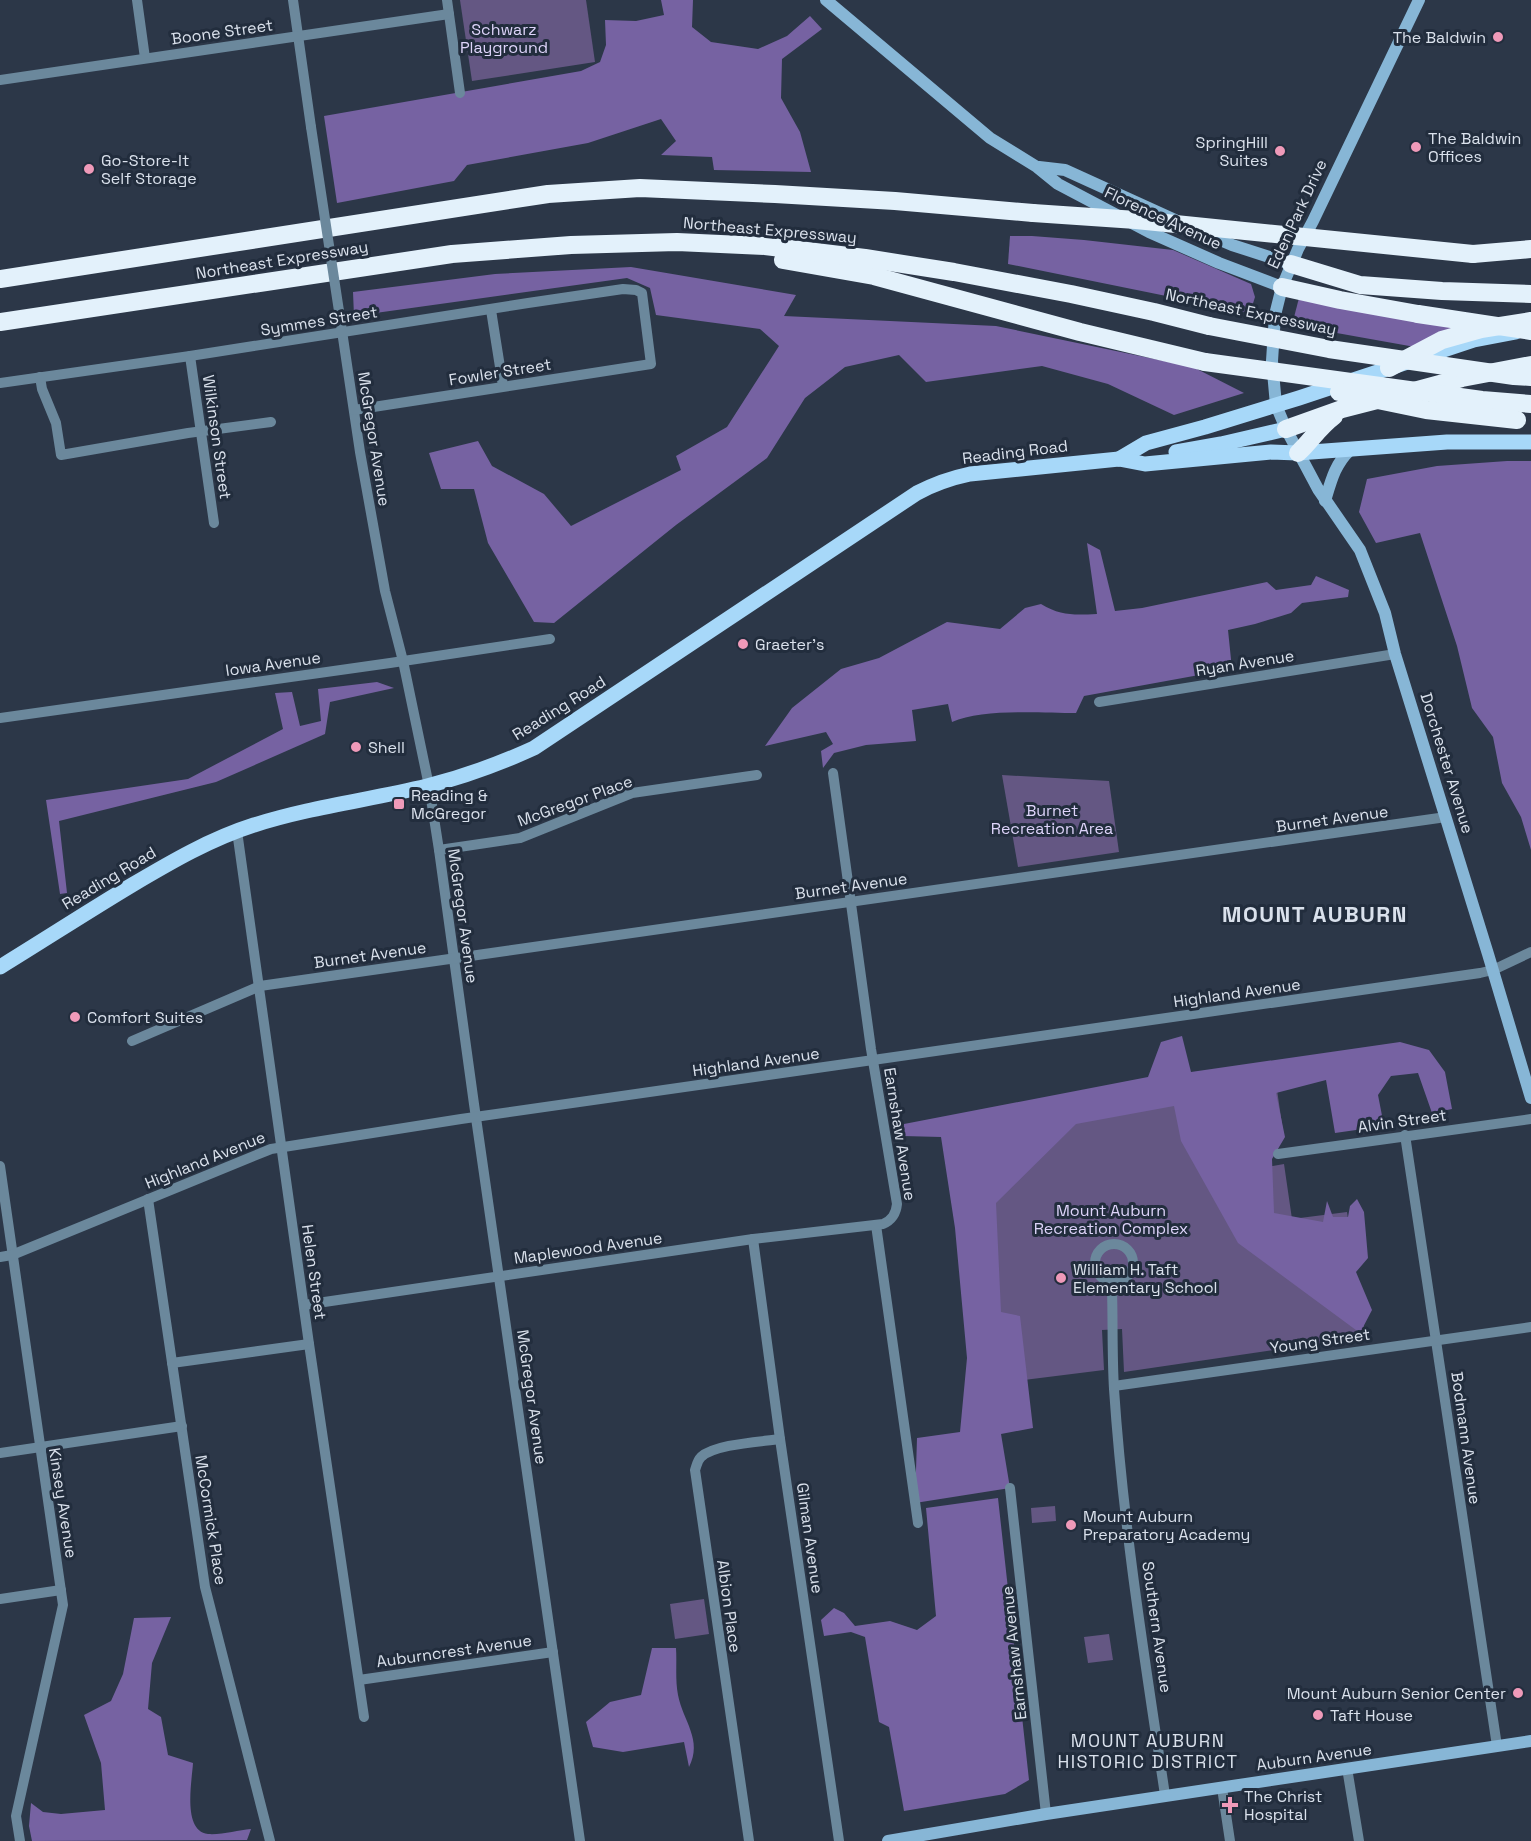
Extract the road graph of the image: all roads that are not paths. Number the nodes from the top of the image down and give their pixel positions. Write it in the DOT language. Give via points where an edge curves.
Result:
graph roads {
  1 [pos="137,0"];
  2 [pos="293,0"];
  3 [pos="447,0"];
  4 [pos="826,0"];
  5 [pos="1419,0"];
  6 [pos="449,14"];
  7 [pos="298,36"];
  8 [pos="145,58"];
  9 [pos="0,80"];
  10 [pos="460,93"];
  11 [pos="1037,167"];
  12 [pos="677,242"];
  13 [pos="1531,249"];
  14 [pos="1473,254"];
  15 [pos="1531,257"];
  16 [pos="1291,264"];
  17 [pos="0,279"];
  18 [pos="1282,286"];
  19 [pos="1531,294"];
  20 [pos="491,310"];
  21 [pos="1531,321"];
  22 [pos="0,322"];
  23 [pos="1531,330"];
  24 [pos="342,333"];
  25 [pos="190,356"];
  26 [pos="1205,362"];
  27 [pos="651,364"];
  28 [pos="1531,365"];
  29 [pos="1389,368"];
  30 [pos="40,377"];
  31 [pos="1531,377"];
  32 [pos="0,383"];
  33 [pos="503,386"];
  34 [pos="1531,404"];
  35 [pos="1276,405"];
  36 [pos="354,410"];
  37 [pos="1342,410"];
  38 [pos="1524,421"];
  39 [pos="271,422"];
  40 [pos="1286,429"];
  41 [pos="201,431"];
  42 [pos="1531,442"];
  43 [pos="1350,450"];
  44 [pos="1298,453"];
  45 [pos="1119,459"];
  46 [pos="1162,463"];
  47 [pos="1325,501"];
  48 [pos="214,523"];
  49 [pos="550,639"];
  50 [pos="1395,654"];
  51 [pos="403,661"];
  52 [pos="1099,702"];
  53 [pos="0,718"];
  54 [pos="833,773"];
  55 [pos="757,775"];
  56 [pos="429,786"];
  57 [pos="1446,818"];
  58 [pos="237,831"];
  59 [pos="439,850"];
  60 [pos="851,901"];
  61 [pos="1531,952"];
  62 [pos="454,958"];
  63 [pos="0,967"];
  64 [pos="1493,969"];
  65 [pos="260,986"];
  66 [pos="132,1041"];
  67 [pos="873,1060"];
  68 [pos="1531,1098"];
  69 [pos="476,1118"];
  70 [pos="1531,1119"];
  71 [pos="1405,1135"];
  72 [pos="282,1147"];
  73 [pos="1278,1154"];
  74 [pos="0,1166"];
  75 [pos="148,1199"];
  76 [pos="876,1225"];
  77 [pos="753,1239"];
  78 [pos="12,1255"];
  79 [pos="0,1257"];
  80 [pos="500,1276"];
  81 [pos="1110,1282"];
  82 [pos="304,1305"];
  83 [pos="1531,1327"];
  84 [pos="1436,1339"];
  85 [pos="309,1344"];
  86 [pos="172,1363"];
  87 [pos="1114,1386"];
  88 [pos="182,1426"];
  89 [pos="780,1439"];
  90 [pos="39,1448"];
  91 [pos="0,1453"];
  92 [pos="1010,1488"];
  93 [pos="918,1523"];
  94 [pos="61,1590"];
  95 [pos="0,1599"];
  96 [pos="553,1652"];
  97 [pos="359,1680"];
  98 [pos="364,1717"];
  99 [pos="1531,1743"];
  100 [pos="1497,1746"];
  101 [pos="1347,1768"];
  102 [pos="1222,1788"];
  103 [pos="1165,1795"];
  104 [pos="1046,1814"];
  105 [pos="20,1841"];
  106 [pos="270,1841"];
  107 [pos="580,1841"];
  108 [pos="748,1841"];
  109 [pos="839,1841"];
  110 [pos="888,1841"];
  111 [pos="1230,1841"];
  112 [pos="1359,1841"];
  1 -- 8 [label="street"];
  2 -- 7 [label="street, McGregor Avenue"];
  3 -- 6 [label="street"];
  4 -- 11 [label="street, Florence Avenue" via="990,138"];
  5 -- 16 [label="street, Eden Park Drive"];
  6 -- 7 [label="street, Boone Street"];
  6 -- 10 [label="street"];
  7 -- 8 [label="street, Boone Street"];
  7 -- 24 [label="street, McGregor Avenue, bridge"];
  8 -- 9 [label="street, Boone Street"];
  11 -- 16 [label="street, Florence Avenue" via="1065,170 1232,245"];
  11 -- 18 [label="street, Florence Avenue" via="1058,184 1149,232"];
  12 -- 22 [label="highway, Northeast Expressway" via="571,244 452,254"];
  12 -- 26 [label="highway" via="874,276"];
  12 -- 31 [label="highway, Northeast Expressway, bridge" via="765,246 865,258 1071,294 1329,350"];
  13 -- 14 [label="highway"];
  14 -- 15 [label="highway, Northeast Expressway"];
  14 -- 17 [label="highway, Northeast Expressway, bridge" via="1148,221 818,196 640,188 548,194"];
  16 -- 18 [label="street, Eden Park Drive"];
  16 -- 19 [label="highway" via="1359,285"];
  18 -- 23 [label="highway, bridge" via="1418,314"];
  18 -- 35 [label="street, Eden Park Drive" via="1272,340"];
  20 -- 24 [label="street, Symmes Street"];
  20 -- 27 [label="street, Symmes Street" via="636,290 642,293"];
  20 -- 33 [label="street"];
  21 -- 29 [label="highway" via="1442,340"];
  23 -- 29 [label="main road, Reading Road" via="1474,340"];
  24 -- 25 [label="street, Symmes Street"];
  24 -- 36 [label="street, McGregor Avenue"];
  25 -- 30 [label="street, Symmes Street"];
  25 -- 41 [label="street, Wilkinson Street"];
  26 -- 34 [label="highway, bridge"];
  26 -- 38 [label="highway, bridge" via="1426,410"];
  27 -- 33 [label="street, Fowler Street"];
  28 -- 37 [label="highway" via="1462,378"];
  29 -- 35 [label="main road, Reading Road"];
  30 -- 32 [label="street, Symmes Street"];
  30 -- 41 [label="street" via="62,455"];
  33 -- 36 [label="street, Fowler Street"];
  35 -- 40 [label="street, Eden Park Drive"];
  35 -- 45 [label="main road, Reading Road" via="1146,443"];
  36 -- 51 [label="street, McGregor Avenue" via="385,591"];
  37 -- 40 [label="highway"];
  37 -- 44 [label="highway" via="1319,427"];
  39 -- 41 [label="street"];
  40 -- 44 [label="street, Eden Park Drive"];
  40 -- 46 [label="main road" via="1177,452"];
  41 -- 48 [label="street, Wilkinson Street"];
  42 -- 43 [label="main road, Reading Road" via="1447,442"];
  43 -- 44 [label="main road, Reading Road"];
  43 -- 47 [label="street" via="1334,470"];
  44 -- 46 [label="main road, Reading Road"];
  44 -- 47 [label="street, Dorchester Avenue"];
  45 -- 46 [label="main road, Reading Road"];
  45 -- 56 [label="main road, Reading Road" via="970,474 932,485 534,748"];
  47 -- 50 [label="street, Dorchester Avenue" via="1360,550 1385,613"];
  49 -- 51 [label="street, Iowa Avenue"];
  50 -- 52 [label="street, Ryan Avenue"];
  50 -- 57 [label="street, Dorchester Avenue"];
  51 -- 53 [label="street, Iowa Avenue"];
  51 -- 56 [label="street, McGregor Avenue"];
  54 -- 60 [label="street, Earnshaw Avenue"];
  55 -- 59 [label="street, McGregor Place" via="632,793 520,838"];
  56 -- 58 [label="main road, Reading Road" via="290,814"];
  56 -- 59 [label="street, McGregor Avenue"];
  57 -- 60 [label="street, Burnet Avenue"];
  57 -- 64 [label="street, Dorchester Avenue"];
  58 -- 63 [label="main road, Reading Road" via="175,860"];
  58 -- 65 [label="street, Helen Street"];
  59 -- 62 [label="street, McGregor Avenue"];
  60 -- 62 [label="street, Burnet Avenue"];
  60 -- 67 [label="street, Earnshaw Avenue"];
  61 -- 64 [label="street, Highland Avenue"];
  62 -- 65 [label="street, Burnet Avenue"];
  62 -- 69 [label="street, McGregor Avenue"];
  64 -- 67 [label="street, Highland Avenue"];
  64 -- 68 [label="street, Dorchester Avenue"];
  65 -- 66 [label="street, Burnet Avenue"];
  65 -- 72 [label="street, Helen Street"];
  67 -- 69 [label="street, Highland Avenue"];
  67 -- 76 [label="street, Earnshaw Avenue" via="897,1204 889,1221"];
  69 -- 72 [label="street, Highland Avenue"];
  69 -- 80 [label="street, McGregor Avenue"];
  70 -- 71 [label="street, Alvin Street"];
  71 -- 73 [label="street, Alvin Street"];
  71 -- 84 [label="street, Bodmann Avenue"];
  72 -- 75 [label="street, Highland Avenue"];
  72 -- 82 [label="street, Helen Street"];
  74 -- 78 [label="street, Kinsey Avenue"];
  75 -- 78 [label="street, Highland Avenue"];
  75 -- 86 [label="street, McCormick Place"];
  76 -- 77 [label="street, Maplewood Avenue"];
  76 -- 93 [label="street"];
  77 -- 80 [label="street, Maplewood Avenue"];
  77 -- 89 [label="street, Gilman Avenue"];
  78 -- 79 [label="street, Highland Avenue"];
  78 -- 90 [label="street, Kinsey Avenue"];
  80 -- 82 [label="street, Maplewood Avenue"];
  80 -- 96 [label="street, McGregor Avenue"];
  81 -- 87 [label="street, Southern Avenue"];
  82 -- 85 [label="street, Helen Street"];
  83 -- 84 [label="street, Young Street"];
  84 -- 87 [label="street, Young Street"];
  84 -- 100 [label="street, Bodmann Avenue"];
  85 -- 86 [label="street"];
  85 -- 97 [label="street, Helen Street"];
  86 -- 88 [label="street, McCormick Place"];
  87 -- 103 [label="street, Southern Avenue" via="1132,1558"];
  88 -- 90 [label="street"];
  88 -- 106 [label="street, McCormick Place" via="205,1587"];
  89 -- 108 [label="street, Albion Place" via="717,1448 702,1456 695,1470"];
  89 -- 109 [label="street, Gilman Avenue"];
  90 -- 91 [label="street"];
  90 -- 94 [label="street, Kinsey Avenue"];
  92 -- 104 [label="street, Earnshaw Avenue"];
  94 -- 95 [label="street"];
  94 -- 105 [label="street, Kinsey Avenue" via="63,1605 16,1816"];
  96 -- 97 [label="street, Auburncrest Avenue"];
  96 -- 107 [label="street, McGregor Avenue"];
  97 -- 98 [label="street, Helen Street"];
  99 -- 100 [label="street, Auburn Avenue"];
  100 -- 101 [label="street, Auburn Avenue"];
  101 -- 102 [label="street, Auburn Avenue"];
  101 -- 112 [label="street"];
  102 -- 103 [label="street, Auburn Avenue"];
  102 -- 111 [label="street"];
  103 -- 104 [label="street, Auburn Avenue"];
  104 -- 110 [label="street, Auburn Avenue"];
}
